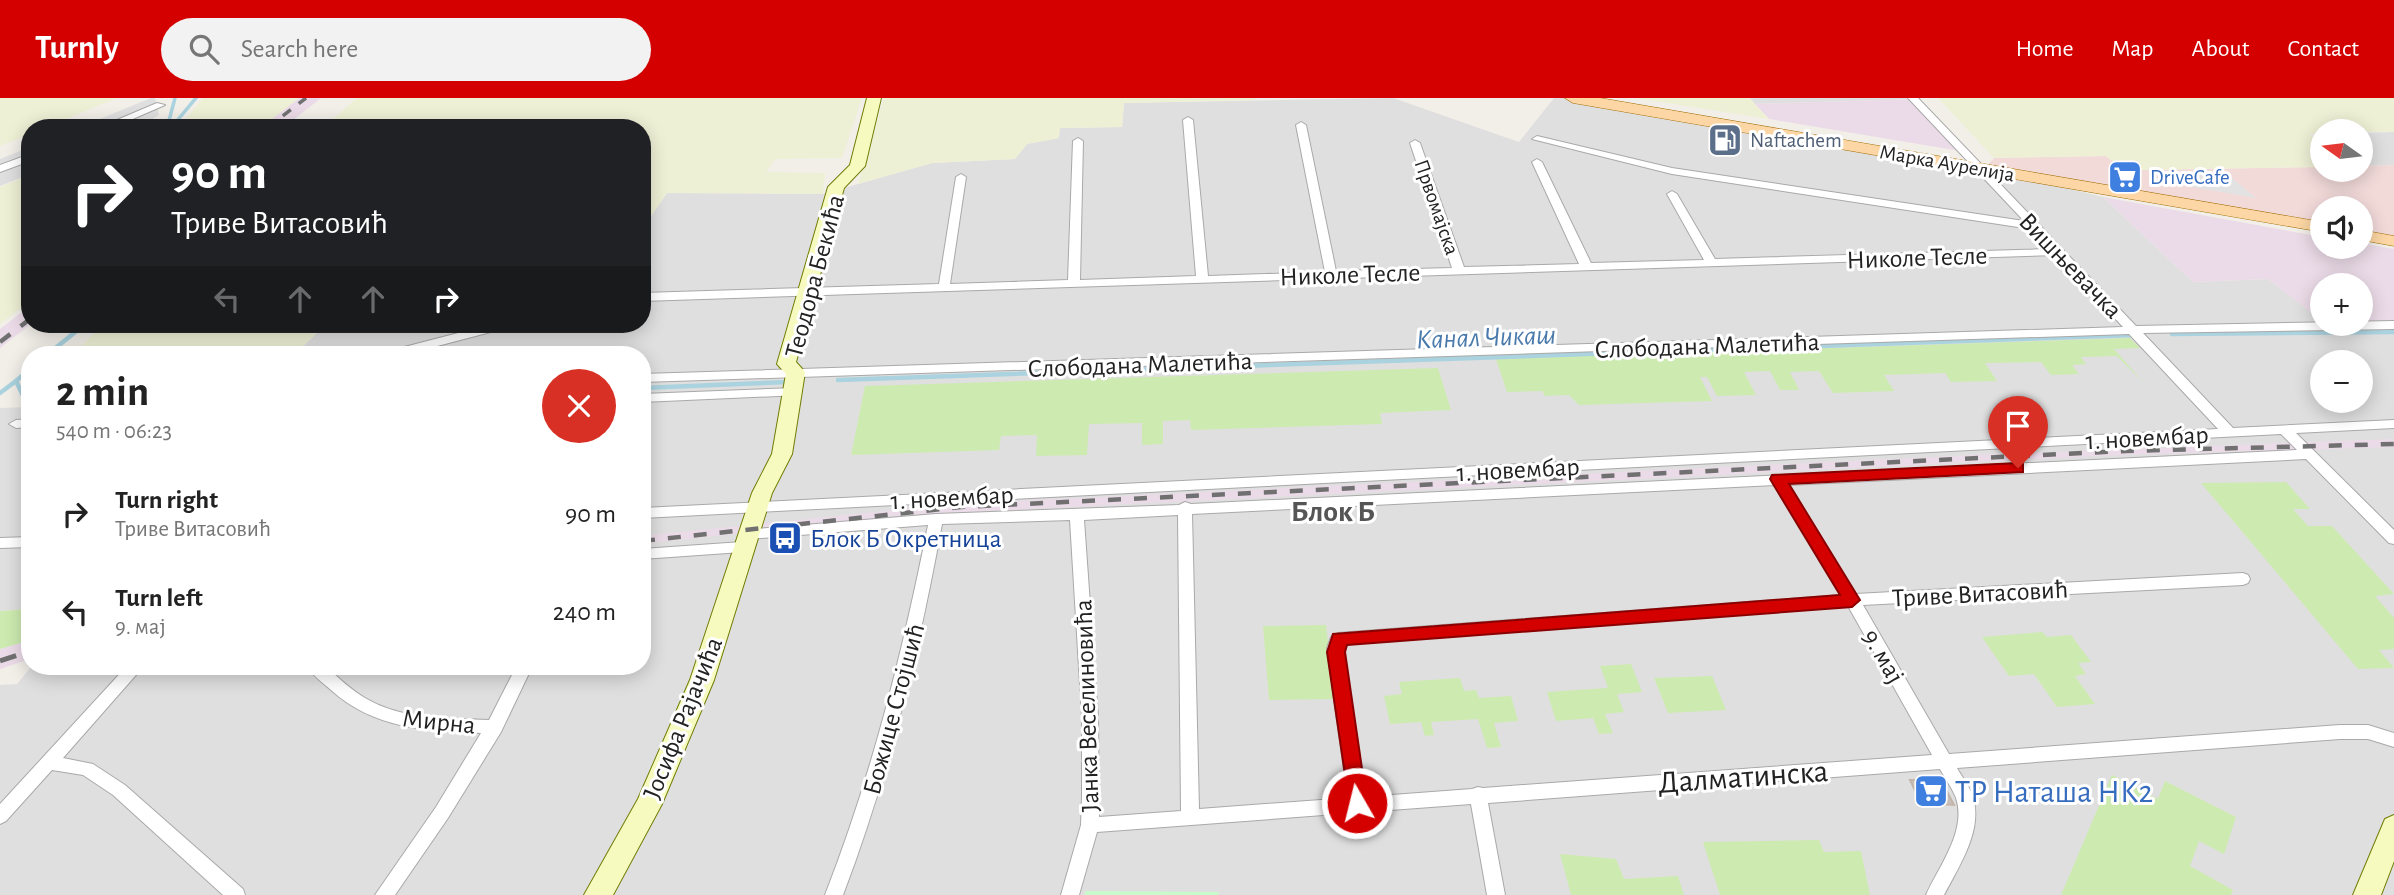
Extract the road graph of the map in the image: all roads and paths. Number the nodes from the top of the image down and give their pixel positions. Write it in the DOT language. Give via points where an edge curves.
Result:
graph roads {
  1 [pos="874,98"];
  2 [pos="1573,98"];
  3 [pos="1913,98"];
  4 [pos="160,105"];
  5 [pos="125,119"];
  6 [pos="1188,120"];
  7 [pos="1301,125"];
  8 [pos="1537,139"];
  9 [pos="1079,141"];
  10 [pos="1415,143"];
  11 [pos="21,161"];
  12 [pos="1537,162"];
  13 [pos="0,169"];
  14 [pos="1980,169"];
  15 [pos="961,177"];
  16 [pos="1672,194"];
  17 [pos="2310,225"];
  18 [pos="2032,226"];
  19 [pos="2058,252"];
  20 [pos="1711,263"];
  21 [pos="1587,268"];
  22 [pos="1459,271"];
  23 [pos="1331,275"];
  24 [pos="1202,278"];
  25 [pos="1074,283"];
  26 [pos="944,287"];
  27 [pos="806,291"];
  28 [pos="651,297"];
  29 [pos="2394,325"];
  30 [pos="2134,330"];
  31 [pos="472,333"];
  32 [pos="423,346"];
  33 [pos="651,378"];
  34 [pos="795,383"];
  35 [pos="651,397"];
  36 [pos="2394,424"];
  37 [pos="2286,431"];
  38 [pos="2229,432"];
  39 [pos="2311,454"];
  40 [pos="1778,479"];
  41 [pos="1185,507"];
  42 [pos="757,508"];
  43 [pos="651,513"];
  44 [pos="1077,514"];
  45 [pos="936,519"];
  46 [pos="2394,539"];
  47 [pos="746,541"];
  48 [pos="21,542"];
  49 [pos="0,543"];
  50 [pos="651,553"];
  51 [pos="2243,579"];
  52 [pos="1852,600"];
  53 [pos="128,675"];
  54 [pos="325,675"];
  55 [pos="520,675"];
  56 [pos="495,727"];
  57 [pos="2394,740"];
  58 [pos="49,762"];
  59 [pos="1944,762"];
  60 [pos="1478,794"];
  61 [pos="1357,803"];
  62 [pos="0,816"];
  63 [pos="1190,816"];
  64 [pos="1090,825"];
  65 [pos="2394,827"];
  66 [pos="236,895"];
  67 [pos="384,895"];
  68 [pos="598,895"];
  69 [pos="834,895"];
  70 [pos="1070,895"];
  71 [pos="1496,895"];
  72 [pos="1935,895"];
  73 [pos="2367,895"];
  1 -- 27 [label="street, Теодора Бекића" via="857,166 836,187"];
  2 -- 14 [label="main road, Марка Аурелија"];
  3 -- 14 [label="street, Вишњевачка"];
  4 -- 5 [label="street"];
  6 -- 24 [label="street"];
  7 -- 23 [label="street"];
  8 -- 18 [label="street" via="1672,171"];
  9 -- 25 [label="street"];
  10 -- 22 [label="street, Првомајска"];
  11 -- 13 [label="street"];
  12 -- 21 [label="street"];
  14 -- 17 [label="main road, Марка Аурелија"];
  14 -- 18 [label="street, Вишњевачка"];
  15 -- 26 [label="street"];
  16 -- 20 [label="street"];
  18 -- 19 [label="street, Вишњевачка"];
  19 -- 20 [label="street, Николе Тесле"];
  19 -- 30 [label="street, Вишњевачка"];
  20 -- 21 [label="street, Николе Тесле"];
  21 -- 22 [label="street, Николе Тесле"];
  22 -- 23 [label="street, Николе Тесле"];
  23 -- 24 [label="street, Николе Тесле"];
  24 -- 25 [label="street, Николе Тесле"];
  25 -- 26 [label="street, Николе Тесле"];
  26 -- 27 [label="street, Николе Тесле"];
  27 -- 28 [label="street, Николе Тесле"];
  27 -- 34 [label="street, Теодора Бекића" via="786,364"];
  29 -- 30 [label="street, Слободана Малетића"];
  30 -- 34 [label="street, Слободана Малетића"];
  30 -- 38 [label="street, Вишњевачка"];
  31 -- 32 [label="street"];
  33 -- 34 [label="street, Слободана Малетића"];
  34 -- 35 [label="street, Слободана Малетића"];
  34 -- 42 [label="street, Теодора Бекића" via="782,454"];
  36 -- 37 [label="street, 1. новембар"];
  37 -- 38 [label="street, 1. новембар"];
  37 -- 39 [label="street"];
  38 -- 42 [label="street, 1. новембар"];
  39 -- 40 [label="street, 1. новембар"];
  39 -- 46 [label="street"];
  40 -- 41 [label="street, 1. новембар"];
  40 -- 52 [label="street, 9. мај"];
  41 -- 44 [label="street, 1. новембар"];
  41 -- 63 [label="street"];
  42 -- 43 [label="street, 1. новембар"];
  42 -- 47 [label="street, Теодора Бекића"];
  44 -- 45 [label="street, 1. новембар"];
  44 -- 64 [label="street, Јанка Веселиновића" via="1090,717"];
  45 -- 47 [label="street, 1. новембар"];
  45 -- 69 [label="street, Божице Стојшић" via="891,728"];
  47 -- 50 [label="street, 1. новембар"];
  47 -- 68 [label="street, Јосифа Рајачића" via="683,729 649,804"];
  48 -- 49 [label="street"];
  51 -- 52 [label="street, Триве Витасовић"];
  52 -- 59 [label="street, 9. мај"];
  52 -- 61 [label="street, Триве Витасовић" via="1343,637 1335,648"];
  53 -- 58 [label="street"];
  54 -- 56 [label="street, Мирна" via="358,703 387,715 417,723"];
  55 -- 56 [label="street"];
  56 -- 67 [label="street" via="422,844"];
  57 -- 59 [label="street, Далматинска" via="2340,732"];
  58 -- 62 [label="street"];
  58 -- 66 [label="street" via="87,769 120,790"];
  59 -- 60 [label="street, Далматинска"];
  59 -- 72 [label="street, 9. мај" via="1964,796 1969,815"];
  60 -- 61 [label="street, Далматинска"];
  60 -- 71 [label="street"];
  61 -- 63 [label="street, Далматинска"];
  63 -- 64 [label="street, Далматинска"];
  64 -- 70 [label="street, Јанка Веселиновића"];
  65 -- 73 [label="street"];
}
